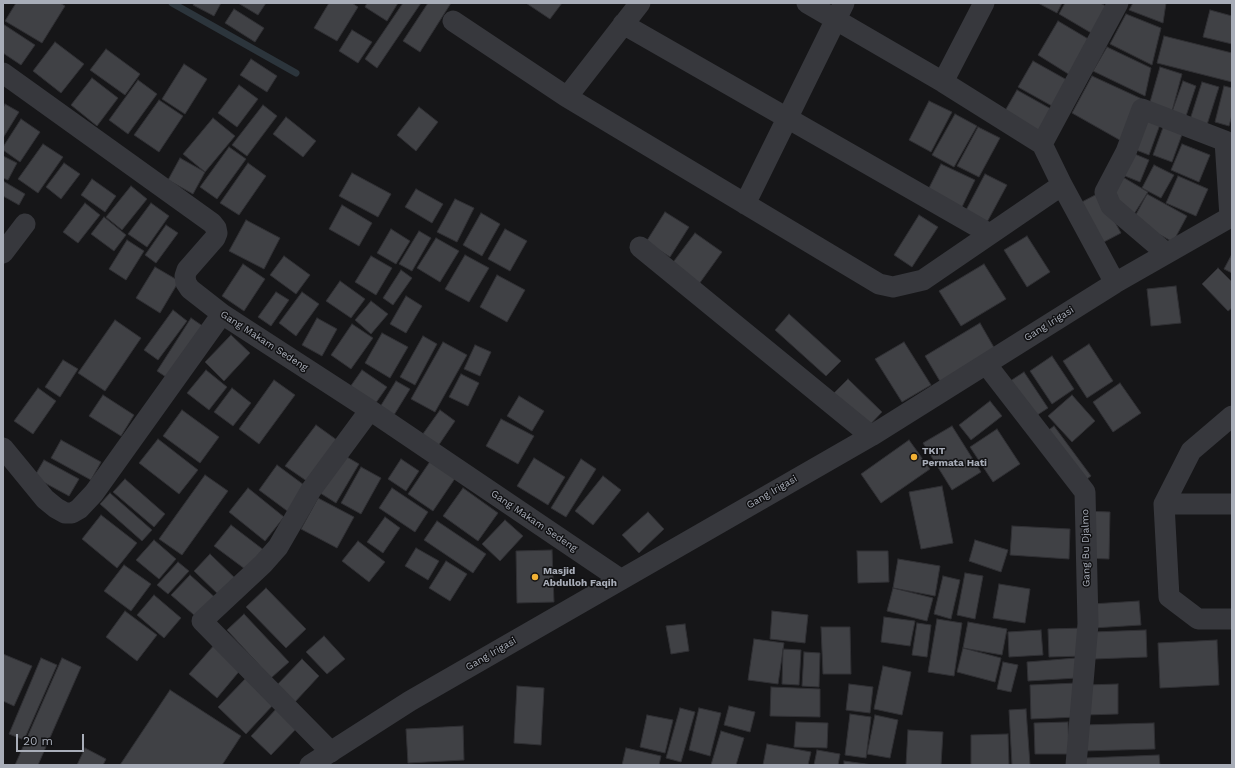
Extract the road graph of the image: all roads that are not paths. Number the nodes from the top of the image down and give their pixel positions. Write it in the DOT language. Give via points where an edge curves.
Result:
graph roads {
  1 [pos="640,3"];
  2 [pos="807,3"];
  3 [pos="984,3"];
  4 [pos="1118,3"];
  5 [pos="839,11"];
  6 [pos="453,21"];
  7 [pos="623,24"];
  8 [pos="3,73"];
  9 [pos="942,82"];
  10 [pos="567,97"];
  11 [pos="787,117"];
  12 [pos="1042,144"];
  13 [pos="1062,184"];
  14 [pos="745,204"];
  15 [pos="1231,216"];
  16 [pos="25,224"];
  17 [pos="990,234"];
  18 [pos="640,247"];
  19 [pos="3,253"];
  20 [pos="1166,253"];
  21 [pos="1115,283"];
  22 [pos="222,314"];
  23 [pos="986,364"];
  24 [pos="370,410"];
  25 [pos="1232,416"];
  26 [pos="871,436"];
  27 [pos="3,448"];
  28 [pos="1164,504"];
  29 [pos="1232,504"];
  30 [pos="620,579"];
  31 [pos="1232,619"];
  32 [pos="331,752"];
  33 [pos="310,765"];
  34 [pos="1076,765"];
  1 -- 7 [label="street"];
  2 -- 5 [label="street"];
  3 -- 9 [label="street"];
  4 -- 12 [label="street"];
  5 -- 9 [label="street"];
  5 -- 11 [label="street"];
  6 -- 10 [label="street"];
  7 -- 10 [label="street"];
  7 -- 11 [label="street"];
  8 -- 22 [label="street, Gang Makam Sedeng" via="212,222 216,228 215,238 187,270 185,276 190,289"];
  9 -- 12 [label="street"];
  10 -- 14 [label="street"];
  11 -- 14 [label="street"];
  11 -- 17 [label="street"];
  12 -- 13 [label="street"];
  13 -- 17 [label="street"];
  13 -- 21 [label="street"];
  14 -- 17 [label="street" via="880,284 893,287 923,280"];
  15 -- 20 [label="street, Gang Irigasi"];
  15 -- 20 [label="street" via="1225,141 1142,109 1126,152 1105,192 1111,206"];
  16 -- 19 [label="street"];
  18 -- 26 [label="street"];
  20 -- 21 [label="street, Gang Irigasi"];
  21 -- 23 [label="street, Gang Irigasi"];
  22 -- 24 [label="street, Gang Makam Sedeng"];
  22 -- 27 [label="street" via="94,493 79,509 65,513 56,508 45,499"];
  23 -- 26 [label="street, Gang Irigasi"];
  23 -- 34 [label="street, Gang Bu Djalmo" via="1085,492 1088,624"];
  24 -- 30 [label="street, Gang Makam Sedeng"];
  24 -- 32 [label="street" via="311,490 278,547 202,621"];
  25 -- 28 [label="street" via="1191,451"];
  26 -- 30 [label="street, Gang Irigasi"];
  28 -- 29 [label="street"];
  28 -- 31 [label="street" via="1169,596 1198,619"];
  30 -- 32 [label="street, Gang Irigasi" via="410,701"];
  32 -- 33 [label="street, Gang Irigasi"];
}
